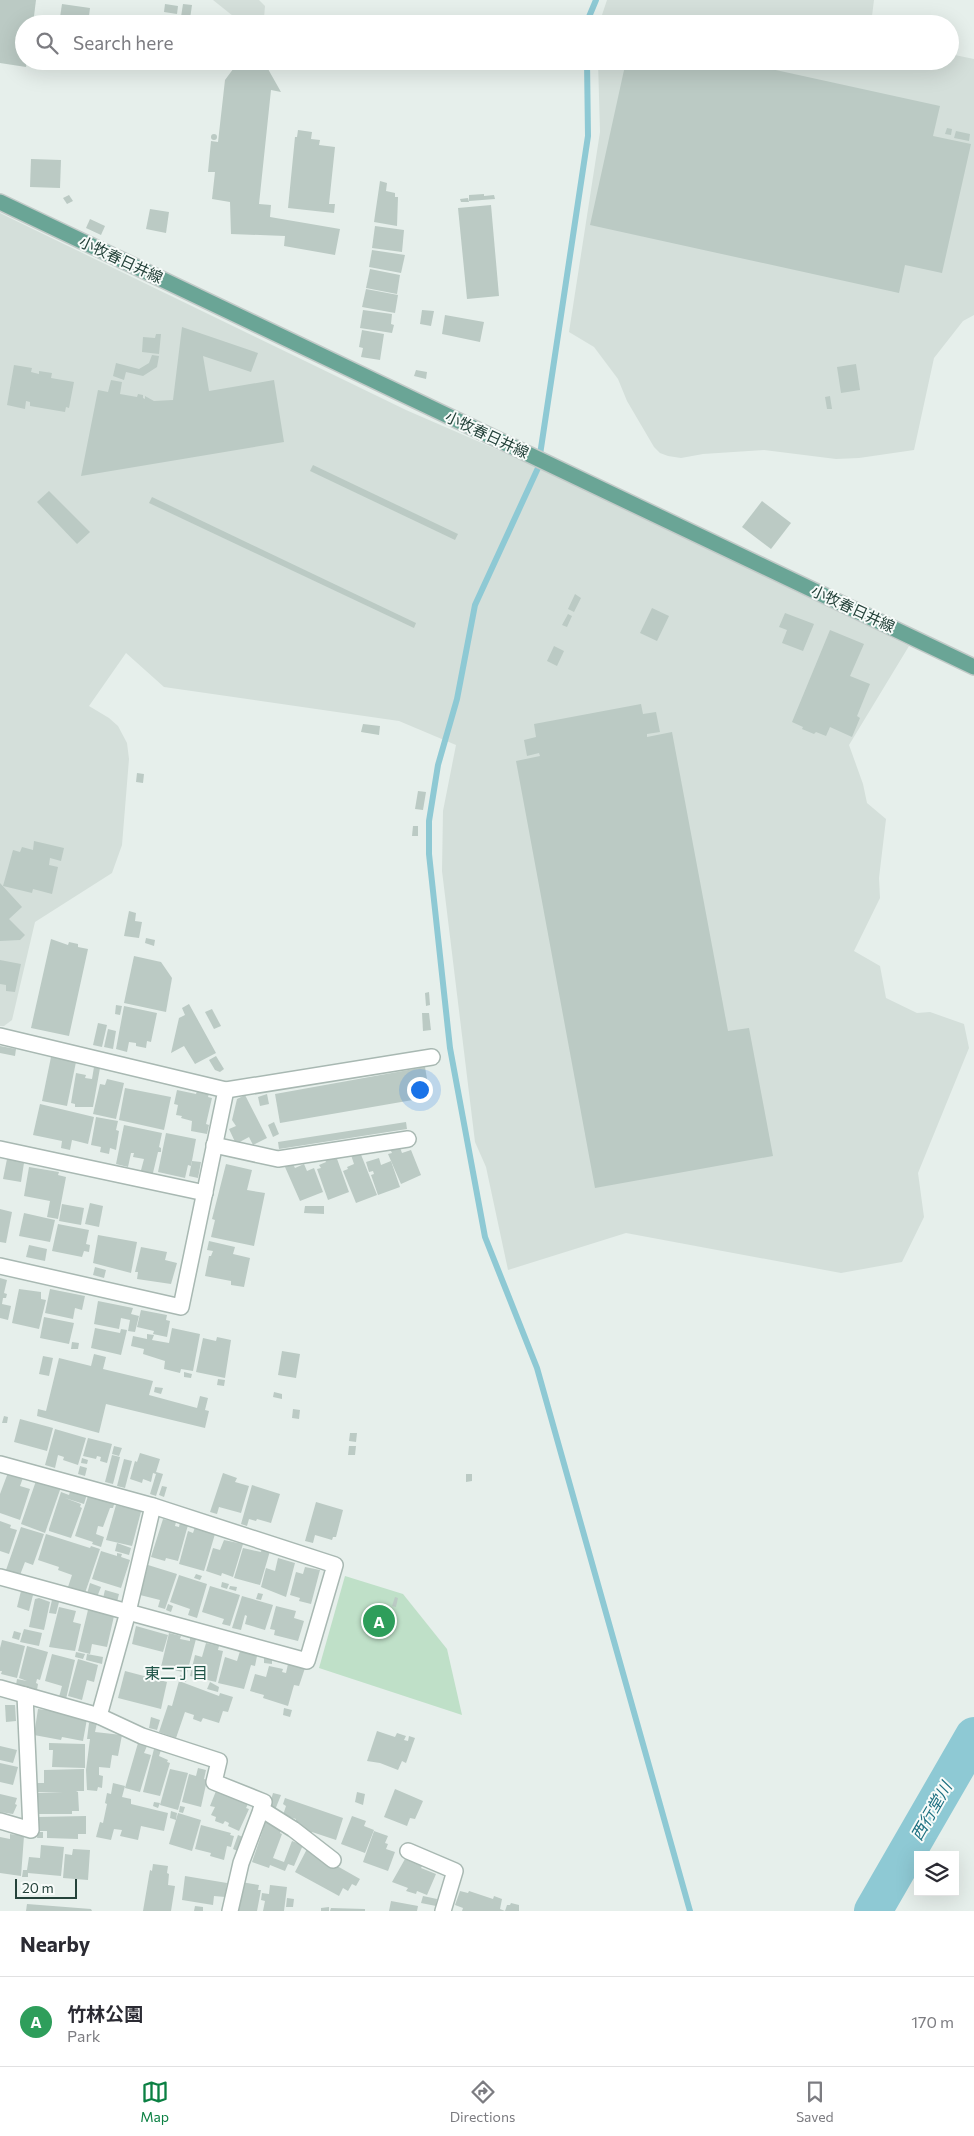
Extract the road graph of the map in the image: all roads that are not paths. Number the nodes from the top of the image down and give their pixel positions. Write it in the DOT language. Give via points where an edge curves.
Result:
graph roads {
  1 [pos="0,202"];
  2 [pos="974,667"];
  3 [pos="0,1036"];
  4 [pos="432,1056"];
  5 [pos="226,1090"];
  6 [pos="408,1139"];
  7 [pos="214,1145"];
  8 [pos="0,1149"];
  9 [pos="205,1193"];
  10 [pos="0,1266"];
  11 [pos="0,1464"];
  12 [pos="153,1506"];
  13 [pos="0,1577"];
  14 [pos="128,1612"];
  15 [pos="0,1688"];
  16 [pos="25,1695"];
  17 [pos="99,1716"];
  18 [pos="261,1809"];
  19 [pos="0,1821"];
  20 [pos="408,1851"];
  21 [pos="333,1860"];
  22 [pos="230,1911"];
  23 [pos="443,1911"];
  1 -- 2 [label="main road, 小牧春日井線"];
  3 -- 5 [label="street"];
  4 -- 5 [label="street"];
  5 -- 7 [label="street"];
  6 -- 7 [label="street" via="278,1159"];
  7 -- 9 [label="street"];
  8 -- 9 [label="street"];
  9 -- 10 [label="street" via="181,1307"];
  11 -- 12 [label="street"];
  12 -- 14 [label="street"];
  12 -- 14 [label="street" via="335,1564 307,1661"];
  13 -- 14 [label="street"];
  14 -- 17 [label="street"];
  15 -- 16 [label="street"];
  16 -- 17 [label="street"];
  16 -- 19 [label="street" via="31,1830"];
  17 -- 18 [label="street" via="142,1736 219,1761 214,1782 264,1802"];
  18 -- 21 [label="street"];
  18 -- 22 [label="street" via="241,1863"];
  20 -- 23 [label="street" via="455,1871"];
}
